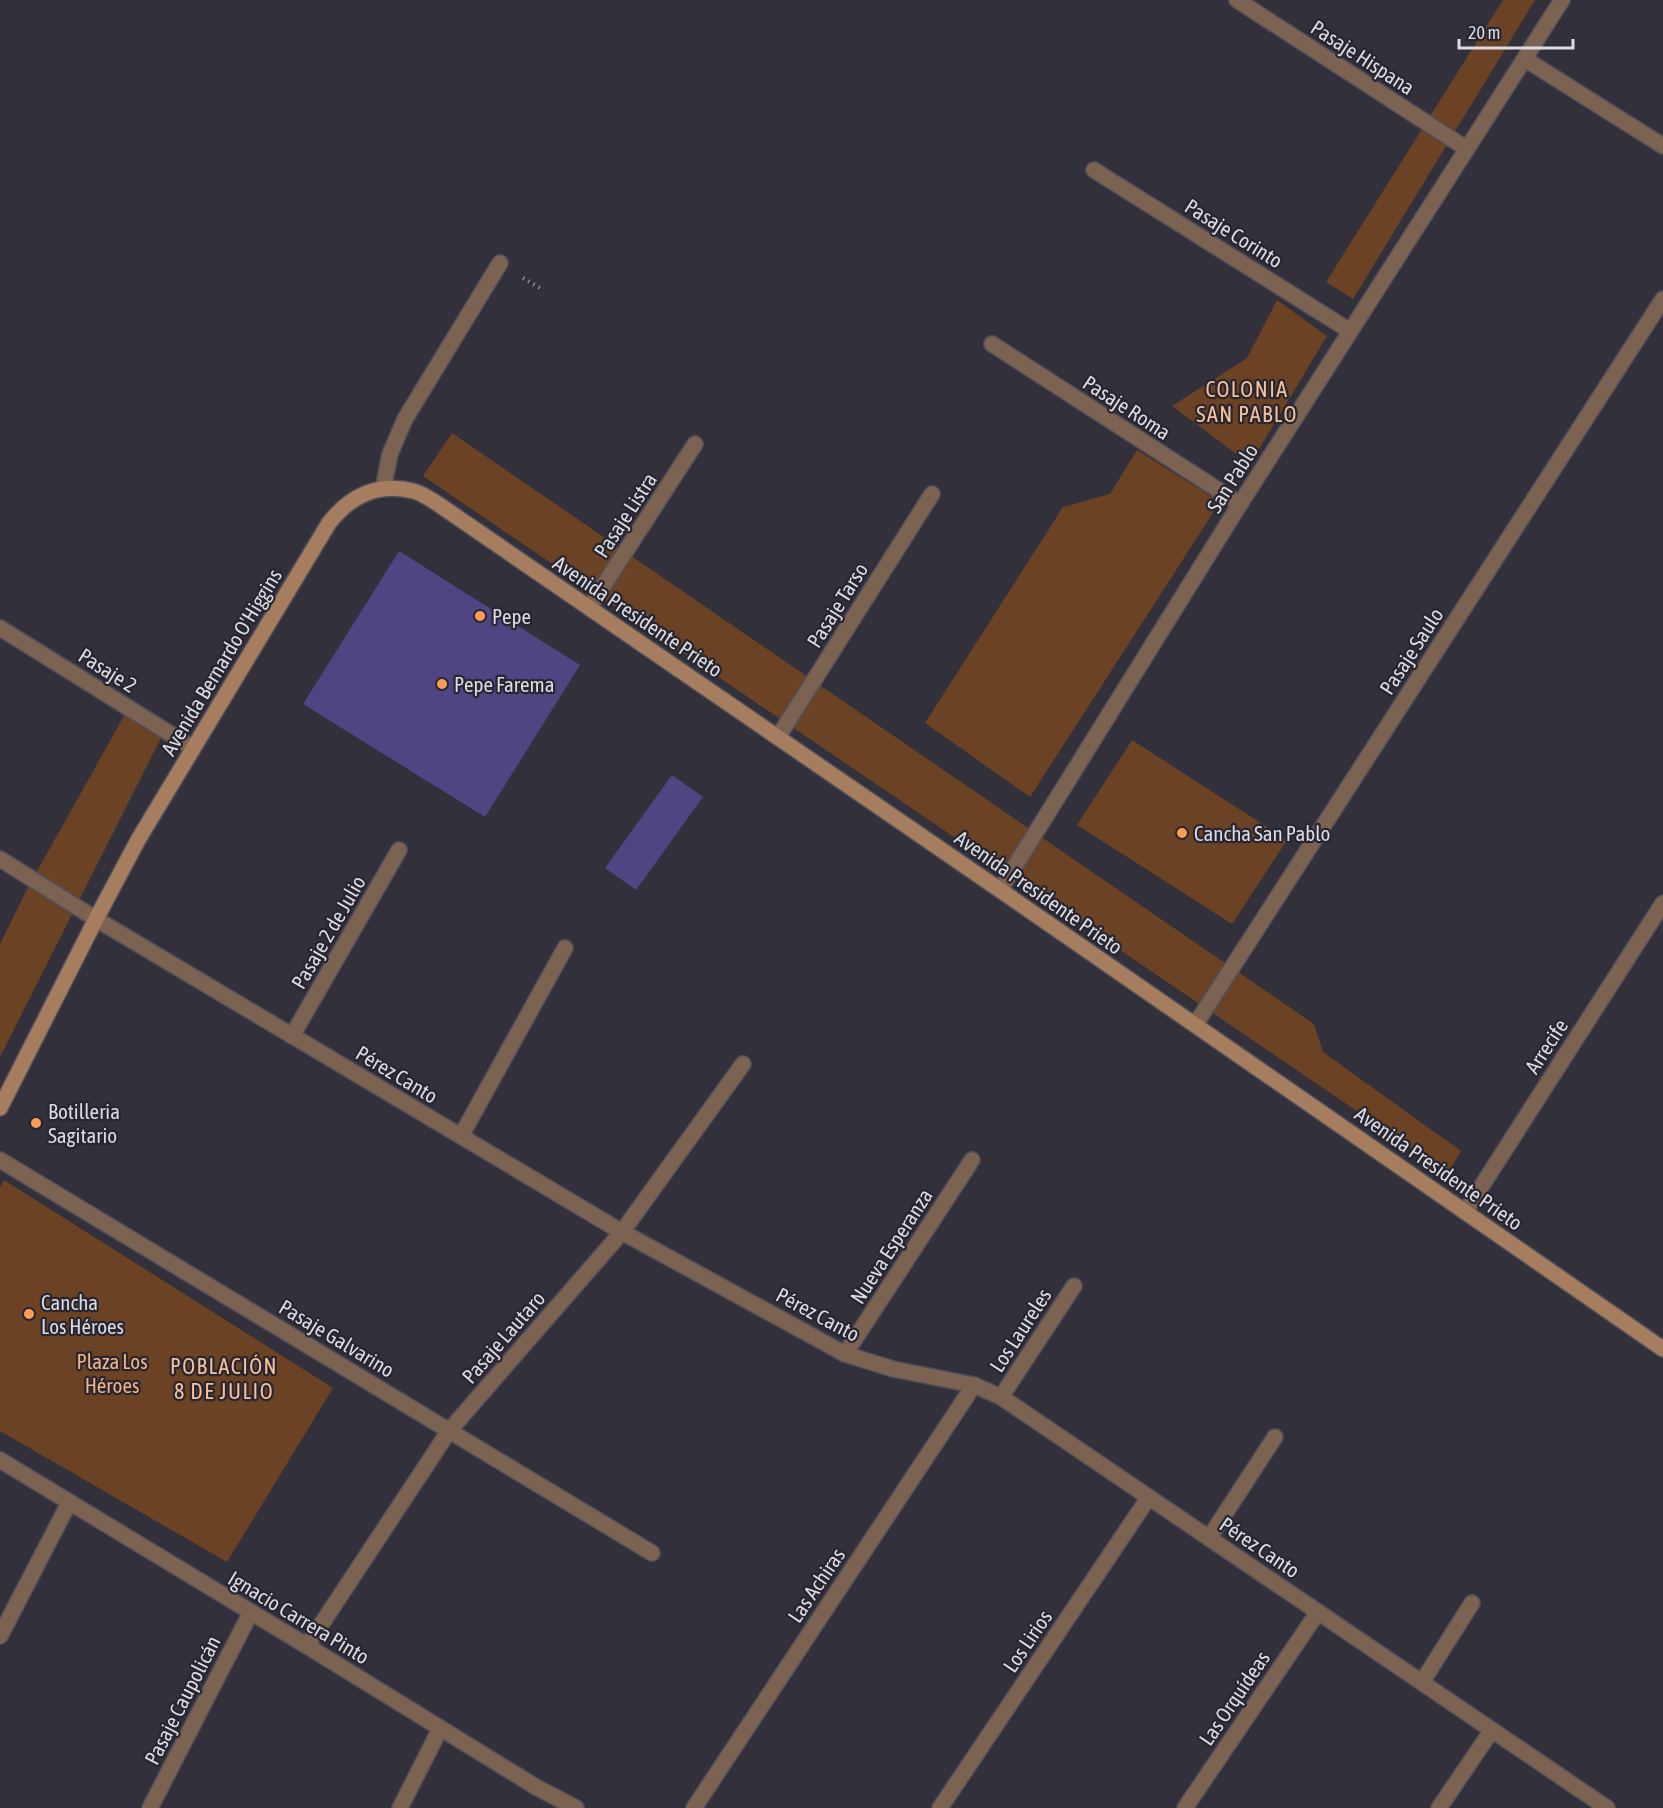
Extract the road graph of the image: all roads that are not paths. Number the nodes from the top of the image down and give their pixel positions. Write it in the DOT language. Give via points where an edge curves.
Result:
graph roads {
  1 [pos="1237,0"];
  2 [pos="1562,0"];
  3 [pos="1525,59"];
  4 [pos="1663,146"];
  5 [pos="1467,149"];
  6 [pos="1094,170"];
  7 [pos="500,263"];
  8 [pos="1663,300"];
  9 [pos="1350,331"];
  10 [pos="992,344"];
  11 [pos="695,444"];
  12 [pos="383,489"];
  13 [pos="932,494"];
  14 [pos="1240,504"];
  15 [pos="589,608"];
  16 [pos="0,628"];
  17 [pos="778,737"];
  18 [pos="193,748"];
  19 [pos="399,850"];
  20 [pos="0,859"];
  21 [pos="1000,890"];
  22 [pos="1663,903"];
  23 [pos="96,919"];
  24 [pos="566,948"];
  25 [pos="1195,1025"];
  26 [pos="292,1036"];
  27 [pos="743,1064"];
  28 [pos="0,1108"];
  29 [pos="461,1136"];
  30 [pos="0,1160"];
  31 [pos="972,1160"];
  32 [pos="1465,1212"];
  33 [pos="622,1232"];
  34 [pos="1074,1286"];
  35 [pos="1663,1349"];
  36 [pos="845,1354"];
  37 [pos="974,1385"];
  38 [pos="1001,1397"];
  39 [pos="449,1431"];
  40 [pos="1275,1437"];
  41 [pos="0,1460"];
  42 [pos="1149,1497"];
  43 [pos="69,1503"];
  44 [pos="1209,1538"];
  45 [pos="652,1553"];
  46 [pos="1472,1603"];
  47 [pos="251,1612"];
  48 [pos="1318,1612"];
  49 [pos="0,1636"];
  50 [pos="307,1646"];
  51 [pos="1422,1682"];
  52 [pos="440,1729"];
  53 [pos="1492,1730"];
  54 [pos="150,1808"];
  55 [pos="400,1808"];
  56 [pos="576,1808"];
  57 [pos="694,1808"];
  58 [pos="940,1808"];
  59 [pos="1185,1808"];
  60 [pos="1439,1808"];
  61 [pos="1607,1808"];
  1 -- 5 [label="street, Pasaje Hispana"];
  2 -- 3 [label="street, San Pablo"];
  3 -- 4 [label="street"];
  3 -- 5 [label="street, San Pablo"];
  5 -- 9 [label="street, San Pablo"];
  6 -- 9 [label="street, Pasaje Corinto"];
  7 -- 12 [label="street" via="405,419 390,454"];
  8 -- 25 [label="street, Pasaje Saulo"];
  9 -- 14 [label="street, San Pablo"];
  10 -- 14 [label="street, Pasaje Roma"];
  11 -- 15 [label="street, Pasaje Listra"];
  12 -- 15 [label="main road, Avenida Presidente Prieto" via="421,494"];
  12 -- 18 [label="main road, Avenida Bernardo O'Higgins" via="352,500 329,523"];
  13 -- 17 [label="street, Pasaje Tarso"];
  14 -- 21 [label="street, San Pablo"];
  15 -- 17 [label="main road, Avenida Presidente Prieto"];
  16 -- 18 [label="street, Pasaje 2"];
  17 -- 21 [label="main road, Avenida Presidente Prieto"];
  18 -- 23 [label="main road, Avenida Bernardo O'Higgins"];
  19 -- 26 [label="street, Pasaje 2 de Julio"];
  20 -- 23 [label="street, Pérez Canto"];
  21 -- 25 [label="main road, Avenida Presidente Prieto"];
  22 -- 32 [label="street, Arrecife"];
  23 -- 26 [label="street, Pérez Canto"];
  23 -- 28 [label="main road, Avenida Bernardo O'Higgins"];
  24 -- 29 [label="street"];
  25 -- 32 [label="main road, Avenida Presidente Prieto"];
  26 -- 29 [label="street, Pérez Canto"];
  27 -- 33 [label="street, Pasaje Lautaro"];
  29 -- 33 [label="street, Pérez Canto"];
  30 -- 39 [label="street, Pasaje Galvarino"];
  31 -- 36 [label="street, Nueva Esperanza"];
  32 -- 35 [label="main road, Avenida Presidente Prieto"];
  33 -- 36 [label="street, Pérez Canto"];
  33 -- 39 [label="street, Pasaje Lautaro"];
  34 -- 38 [label="street, Los Laureles"];
  36 -- 37 [label="street, Pérez Canto" via="894,1369"];
  37 -- 38 [label="street, Pérez Canto"];
  37 -- 57 [label="street, Las Achiras"];
  38 -- 42 [label="street, Pérez Canto"];
  39 -- 45 [label="street, Pasaje Galvarino"];
  39 -- 50 [label="street, Pasaje Lautaro"];
  40 -- 44 [label="street"];
  41 -- 43 [label="street, Ignacio Carrera Pinto"];
  42 -- 44 [label="street, Pérez Canto"];
  42 -- 58 [label="street, Los Lirios"];
  43 -- 47 [label="street, Ignacio Carrera Pinto"];
  43 -- 49 [label="street"];
  44 -- 48 [label="street, Pérez Canto"];
  46 -- 51 [label="street"];
  47 -- 50 [label="street, Ignacio Carrera Pinto"];
  47 -- 54 [label="street, Pasaje Caupolicán"];
  48 -- 51 [label="street, Pérez Canto"];
  48 -- 59 [label="street, Las Orquídeas"];
  50 -- 52 [label="street, Ignacio Carrera Pinto"];
  51 -- 53 [label="street, Pérez Canto"];
  52 -- 55 [label="street"];
  52 -- 56 [label="street, Ignacio Carrera Pinto"];
  53 -- 60 [label="street"];
  53 -- 61 [label="street, Pérez Canto"];
}
